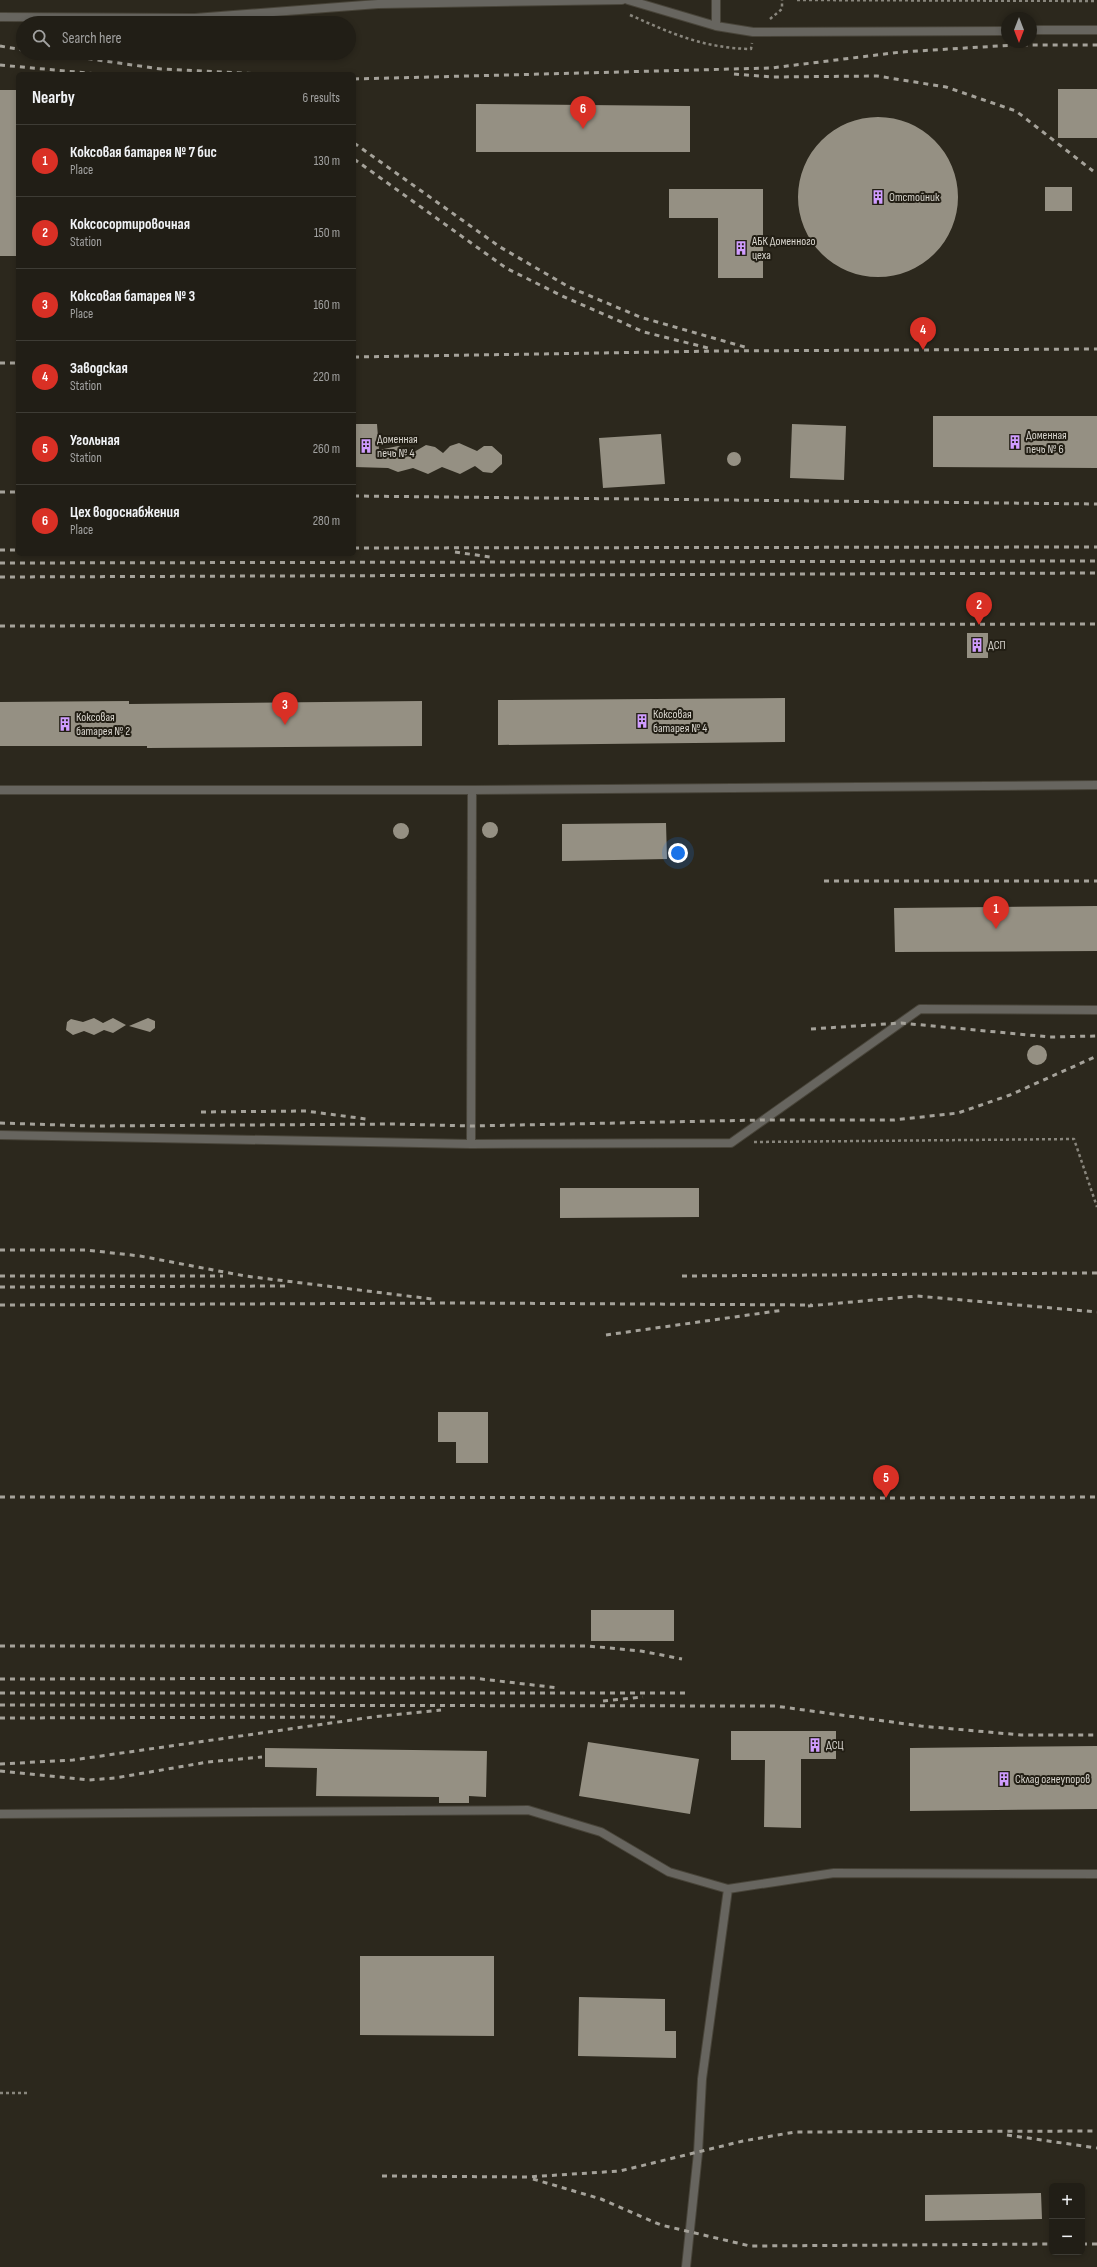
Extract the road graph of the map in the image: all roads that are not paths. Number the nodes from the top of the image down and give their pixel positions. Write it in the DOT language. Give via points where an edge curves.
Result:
graph roads {
  1 [pos="622,0"];
  2 [pos="628,0"];
  3 [pos="716,0"];
  4 [pos="221,16"];
  5 [pos="0,17"];
  6 [pos="16,17"];
  7 [pos="716,26"];
  8 [pos="1001,30"];
  9 [pos="1037,30"];
  10 [pos="1097,30"];
  11 [pos="1097,785"];
  12 [pos="0,790"];
  13 [pos="472,790"];
  14 [pos="1097,1010"];
  15 [pos="0,1135"];
  16 [pos="470,1144"];
  17 [pos="0,1814"];
  18 [pos="1097,1874"];
  19 [pos="728,1889"];
  20 [pos="686,2267"];
  1 -- 4 [label="lane" via="378,4"];
  2 -- 7 [label="lane"];
  3 -- 7 [label="lane"];
  5 -- 6 [label="lane"];
  7 -- 8 [label="lane" via="752,32"];
  9 -- 10 [label="lane"];
  11 -- 13 [label="lane"];
  12 -- 13 [label="lane"];
  13 -- 16 [label="lane"];
  14 -- 16 [label="lane" via="920,1009 731,1143"];
  15 -- 16 [label="lane"];
  17 -- 19 [label="lane" via="528,1810 601,1832 669,1872"];
  18 -- 19 [label="lane" via="834,1873"];
  19 -- 20 [label="lane" via="702,2079 698,2153"];
}
